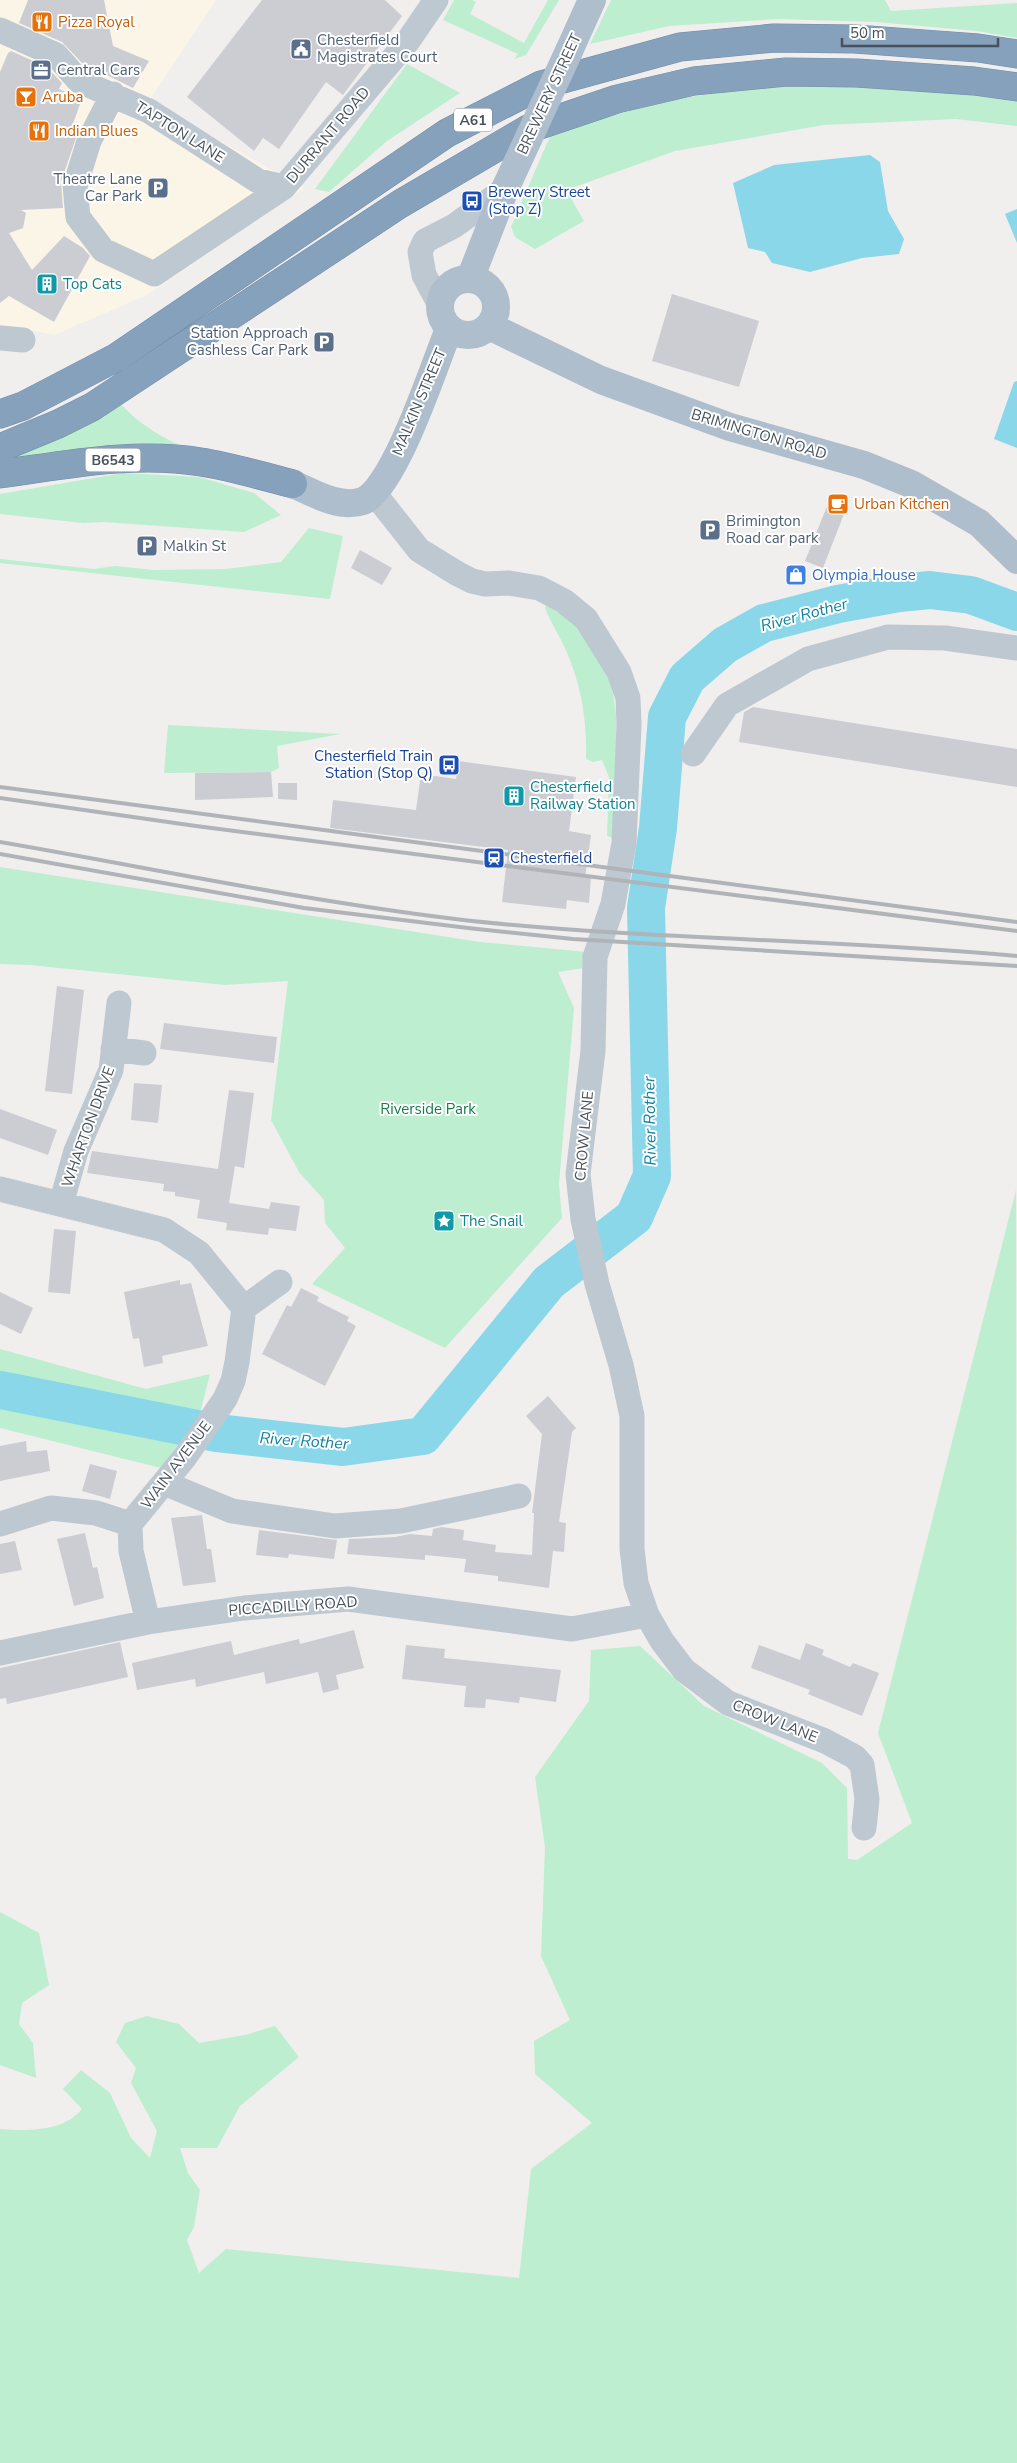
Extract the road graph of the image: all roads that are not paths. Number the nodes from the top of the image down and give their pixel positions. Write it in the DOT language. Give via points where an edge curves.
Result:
graph roads {
  1 [pos="436,0"];
  2 [pos="592,0"];
  3 [pos="0,30"];
  4 [pos="1017,54"];
  5 [pos="1017,87"];
  6 [pos="113,94"];
  7 [pos="284,187"];
  8 [pos="505,189"];
  9 [pos="470,279"];
  10 [pos="445,317"];
  11 [pos="489,326"];
  12 [pos="0,414"];
  13 [pos="0,448"];
  14 [pos="0,474"];
  15 [pos="293,484"];
  16 [pos="381,484"];
  17 [pos="1017,560"];
  18 [pos="1017,648"];
  19 [pos="693,754"];
  20 [pos="119,1003"];
  21 [pos="113,1049"];
  22 [pos="144,1053"];
  23 [pos="0,1189"];
  24 [pos="61,1204"];
  25 [pos="280,1282"];
  26 [pos="244,1308"];
  27 [pos="164,1483"];
  28 [pos="519,1496"];
  29 [pos="0,1524"];
  30 [pos="130,1524"];
  31 [pos="647,1615"];
  32 [pos="148,1622"];
  33 [pos="0,1652"];
  34 [pos="864,1828"];
  1 -- 7 [label="street, DURRANT ROAD" via="408,40"];
  2 -- 8 [label="main road, BREWERY STREET, bridge"];
  3 -- 6 [label="street, TAPTON LANE" via="56,56 79,81"];
  4 -- 12 [label="highway, A61" via="883,41 774,38 680,47 541,85 447,133 117,357 23,406"];
  5 -- 13 [label="highway, A61" via="857,73 786,72 694,81 617,100 528,130 400,204 92,407"];
  6 -- 7 [label="street, TAPTON LANE" via="149,111 258,181"];
  6 -- 7 [label="street, DURRANT ROAD" via="89,141 75,186 78,217 103,250 154,274"];
  8 -- 9 [label="main road, BREWERY STREET"];
  8 -- 10 [label="street, BREWERY STREET" via="454,226 425,241 420,252 424,275"];
  9 -- 10 [label="main road" via="450,286 443,294"];
  9 -- 11 [label="main road" via="481,282 495,298 496,308"];
  10 -- 11 [label="main road" via="459,334 470,336"];
  10 -- 16 [label="main road, MALKIN STREET" via="428,385"];
  11 -- 17 [label="main road, BRIMINGTON ROAD" via="608,383 730,427 864,465 911,484 979,523"];
  14 -- 15 [label="highway, B6543" via="70,464 150,458 200,462"];
  15 -- 16 [label="main road, B6543" via="345,503 363,501"];
  16 -- 31 [label="street, CROW LANE" via="419,550 472,582 539,588 564,601 586,619 619,672 628,698 624,843 613,904 597,947 593,1051 578,1174 583,1219 597,1284 632,1416 632,1549 636,1583"];
  18 -- 19 [label="street" via="945,638 888,637 808,659 728,705"];
  20 -- 21 [label="street, WHARTON DRIVE"];
  21 -- 22 [label="street, WHARTON DRIVE"];
  21 -- 24 [label="street, WHARTON DRIVE" via="111,1070 76,1151"];
  23 -- 24 [label="street"];
  24 -- 26 [label="street" via="164,1230 199,1254"];
  25 -- 26 [label="street"];
  26 -- 27 [label="street, WAIN AVENUE" via="237,1362 225,1399"];
  27 -- 28 [label="street" via="232,1512 334,1526 402,1521"];
  27 -- 30 [label="street, WAIN AVENUE"];
  29 -- 30 [label="street" via="51,1508 96,1513"];
  30 -- 32 [label="street, WAIN AVENUE" via="131,1551"];
  31 -- 32 [label="street, PICCADILLY ROAD" via="572,1630 348,1600 244,1608"];
  31 -- 34 [label="street, CROW LANE" via="684,1670 728,1703 826,1741 855,1757 862,1765 867,1798"];
  32 -- 33 [label="street, PICCADILLY ROAD"];
}
